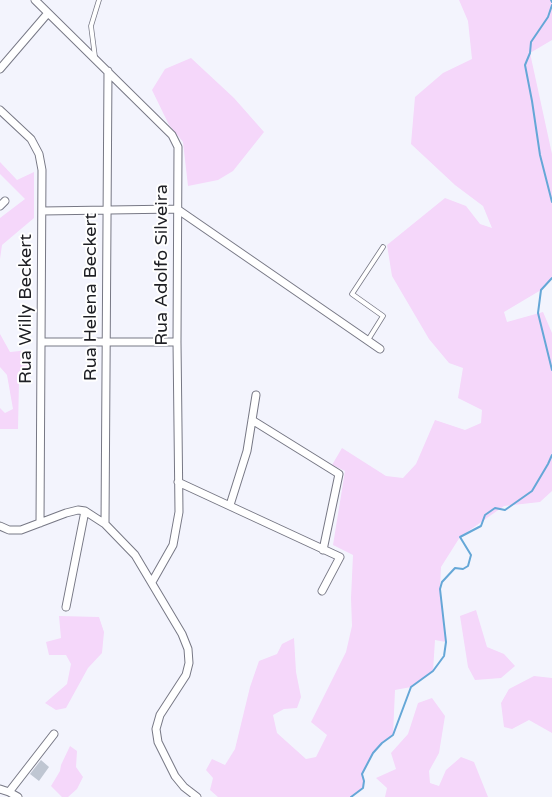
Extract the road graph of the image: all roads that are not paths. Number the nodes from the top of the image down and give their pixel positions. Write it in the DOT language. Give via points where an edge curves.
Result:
graph roads {
  1 [pos="35,0"];
  2 [pos="99,0"];
  3 [pos="48,12"];
  4 [pos="95,59"];
  5 [pos="0,69"];
  6 [pos="108,71"];
  7 [pos="0,110"];
  8 [pos="177,209"];
  9 [pos="42,210"];
  10 [pos="107,210"];
  11 [pos="383,247"];
  12 [pos="368,340"];
  13 [pos="42,342"];
  14 [pos="106,342"];
  15 [pos="177,342"];
  16 [pos="380,349"];
  17 [pos="256,395"];
  18 [pos="252,420"];
  19 [pos="178,482"];
  20 [pos="230,505"];
  21 [pos="86,511"];
  22 [pos="40,523"];
  23 [pos="105,524"];
  24 [pos="0,526"];
  25 [pos="323,550"];
  26 [pos="152,582"];
  27 [pos="322,591"];
  28 [pos="66,607"];
  29 [pos="54,734"];
  30 [pos="0,790"];
  31 [pos="9,792"];
  32 [pos="190,795"];
  33 [pos="18,797"];
  34 [pos="197,797"];
  1 -- 3 [label="street, Rua Adolfo Silveira"];
  2 -- 4 [label="lane" via="91,26"];
  3 -- 4 [label="street, Rua Adolfo Silveira"];
  3 -- 5 [label="street"];
  4 -- 6 [label="street, Rua Adolfo Silveira"];
  6 -- 8 [label="street, Rua Adolfo Silveira" via="175,139 178,153"];
  6 -- 10 [label="street, Rua Helena Beckert"];
  7 -- 9 [label="street, Rua Willy Beckert" via="31,139 39,154"];
  8 -- 10 [label="street"];
  8 -- 12 [label="street"];
  8 -- 15 [label="street, Rua Adolfo Silveira"];
  9 -- 10 [label="street"];
  9 -- 13 [label="street, Rua Willy Beckert"];
  10 -- 14 [label="street, Rua Helena Beckert"];
  11 -- 12 [label="lane" via="352,294 383,316"];
  12 -- 16 [label="street"];
  13 -- 14 [label="street"];
  13 -- 22 [label="street, Rua Willy Beckert"];
  14 -- 15 [label="street"];
  14 -- 23 [label="street, Rua Helena Beckert"];
  15 -- 19 [label="street, Rua Adolfo Silveira"];
  17 -- 18 [label="street"];
  18 -- 20 [label="street" via="247,451"];
  18 -- 25 [label="street" via="338,474"];
  19 -- 20 [label="street"];
  19 -- 26 [label="street, Rua Adolfo Silveira" via="176,536"];
  20 -- 25 [label="street"];
  21 -- 22 [label="street" via="72,511"];
  21 -- 23 [label="street"];
  21 -- 28 [label="street"];
  22 -- 24 [label="street" via="15,531"];
  23 -- 26 [label="street" via="130,548"];
  25 -- 27 [label="street" via="340,557"];
  26 -- 32 [label="street" via="188,649 186,675 160,715 156,729 158,742 175,776"];
  29 -- 31 [label="street"];
  30 -- 31 [label="street"];
  31 -- 33 [label="street"];
  32 -- 34 [label="street"];
}
